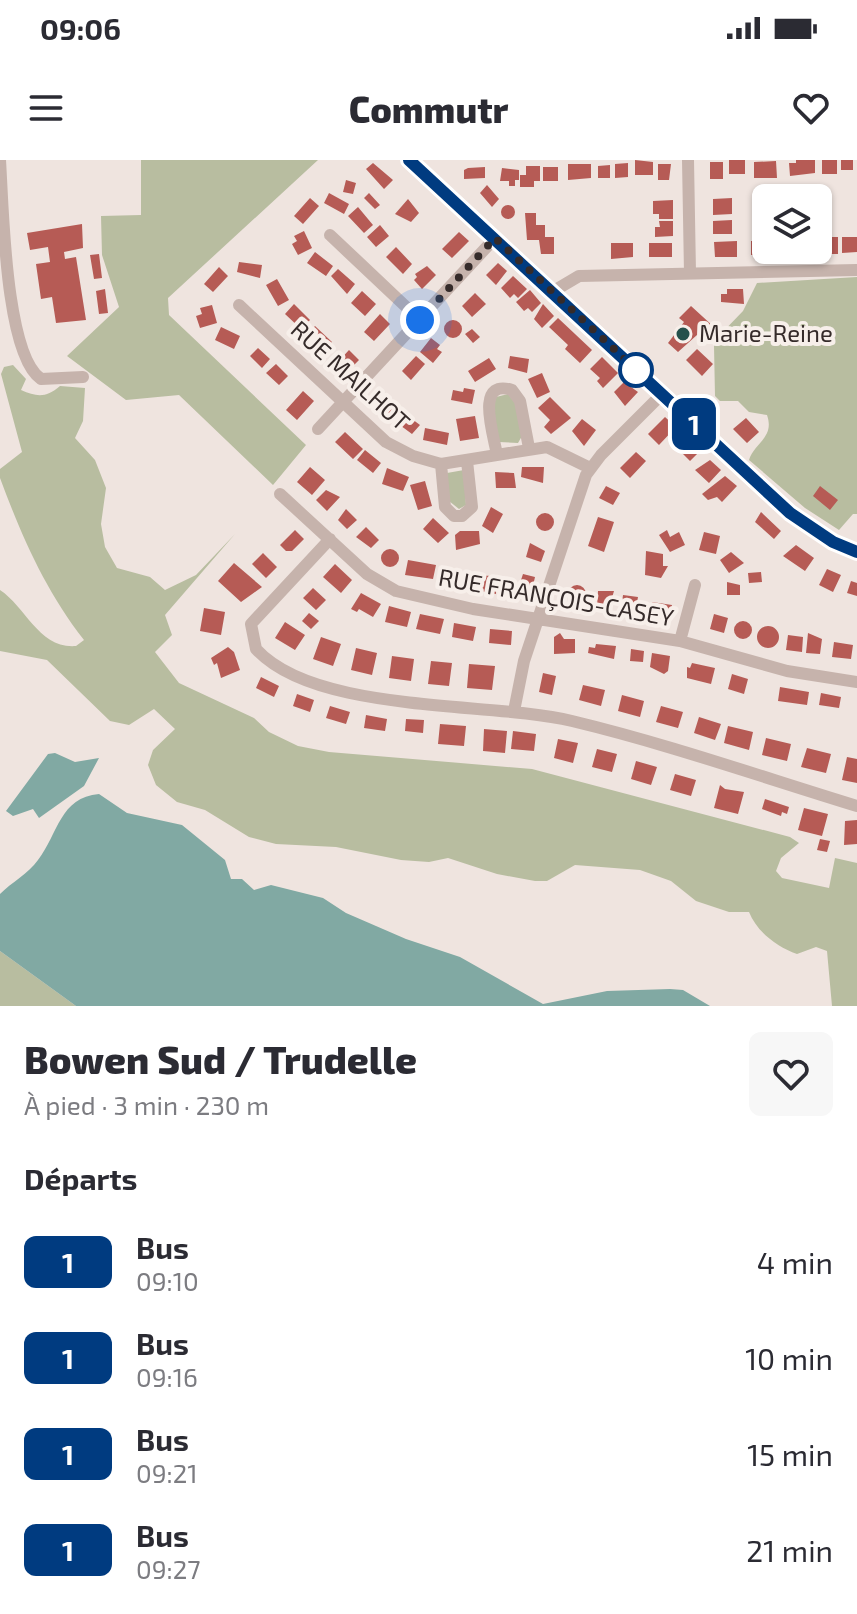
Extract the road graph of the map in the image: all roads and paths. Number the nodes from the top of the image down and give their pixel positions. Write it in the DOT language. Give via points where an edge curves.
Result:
graph roads {
  1 [pos="0,160"];
  2 [pos="688,160"];
  3 [pos="412,161"];
  4 [pos="330,235"];
  5 [pos="495,238"];
  6 [pos="857,270"];
  7 [pos="690,273"];
  8 [pos="552,292"];
  9 [pos="239,305"];
  10 [pos="420,320"];
  11 [pos="83,377"];
  12 [pos="662,394"];
  13 [pos="343,402"];
  14 [pos="318,429"];
  15 [pos="529,448"];
  16 [pos="497,455"];
  17 [pos="467,461"];
  18 [pos="441,464"];
  19 [pos="590,468"];
  20 [pos="280,494"];
  21 [pos="330,539"];
  22 [pos="857,553"];
  23 [pos="695,585"];
  24 [pos="538,617"];
  25 [pos="680,641"];
  26 [pos="857,682"];
  27 [pos="514,711"];
  28 [pos="857,806"];
  1 -- 11 [label="street" via="5,244 24,360 50,382"];
  2 -- 7 [label="street"];
  3 -- 5 [label="street"];
  4 -- 10 [label="street"];
  5 -- 8 [label="street"];
  5 -- 10 [label="street"];
  6 -- 7 [label="street"];
  7 -- 8 [label="street" via="579,276"];
  8 -- 12 [label="street"];
  9 -- 13 [label="street, RUE MAILHOT"];
  10 -- 13 [label="street"];
  12 -- 19 [label="street"];
  12 -- 22 [label="street" via="790,513"];
  13 -- 14 [label="street"];
  13 -- 18 [label="street, RUE MAILHOT" via="386,442"];
  15 -- 16 [label="street, RUE MAILHOT"];
  15 -- 16 [label="street" via="518,397 512,390 499,389 488,404"];
  15 -- 19 [label="street, RUE MAILHOT" via="556,449"];
  16 -- 17 [label="street, RUE MAILHOT"];
  17 -- 18 [label="street, RUE MAILHOT"];
  17 -- 18 [label="street" via="472,507 462,516 445,507"];
  19 -- 24 [label="street"];
  20 -- 21 [label="street, RUE FRANÇOIS-CASEY"];
  21 -- 24 [label="street, RUE FRANÇOIS-CASEY" via="367,574 396,591"];
  21 -- 27 [label="street" via="251,624 252,641 261,655 297,675 356,693"];
  23 -- 25 [label="street"];
  24 -- 25 [label="street, RUE FRANÇOIS-CASEY"];
  24 -- 27 [label="street"];
  25 -- 26 [label="street, RUE FRANÇOIS-CASEY" via="787,671"];
  27 -- 28 [label="street" via="579,723"];
}
